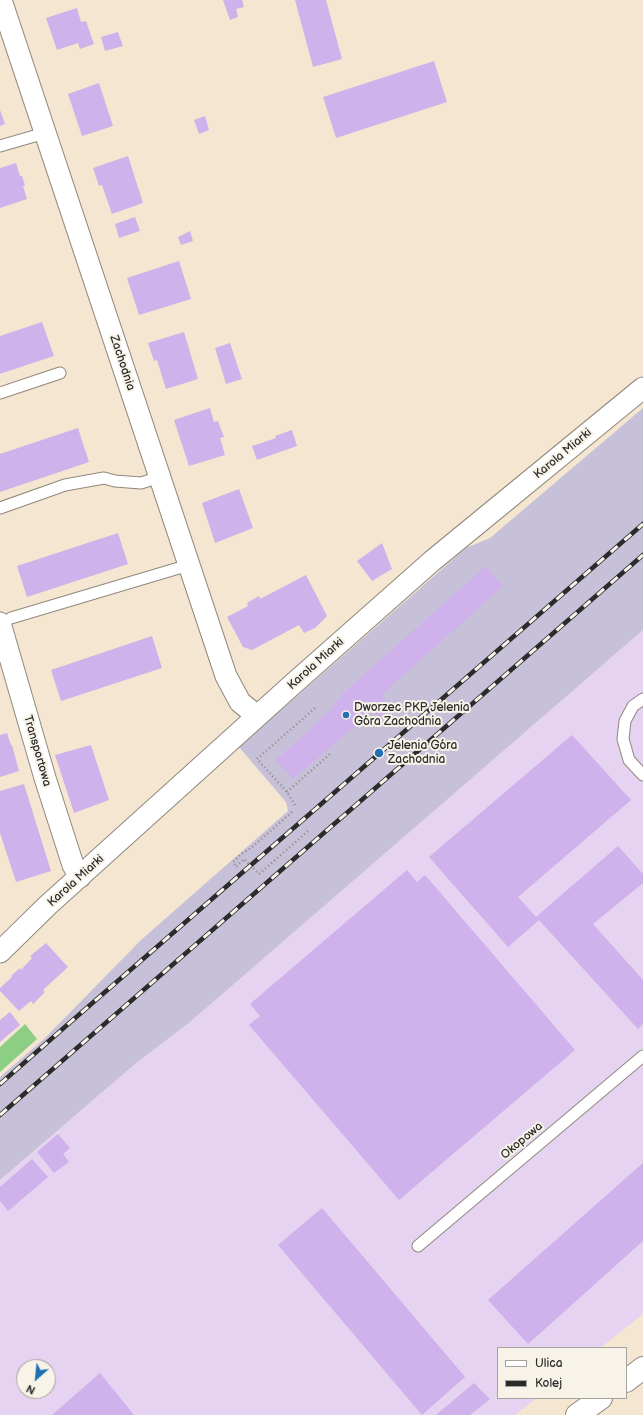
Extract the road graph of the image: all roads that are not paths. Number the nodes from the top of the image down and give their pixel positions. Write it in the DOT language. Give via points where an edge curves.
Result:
graph roads {
  1 [pos="1,0"];
  2 [pos="45,133"];
  3 [pos="0,146"];
  4 [pos="60,373"];
  5 [pos="643,388"];
  6 [pos="0,394"];
  7 [pos="160,477"];
  8 [pos="0,508"];
  9 [pos="189,565"];
  10 [pos="5,621"];
  11 [pos="643,699"];
  12 [pos="257,716"];
  13 [pos="643,775"];
  14 [pos="80,877"];
  15 [pos="0,952"];
  16 [pos="643,1056"];
  17 [pos="418,1246"];
  18 [pos="643,1368"];
  19 [pos="627,1380"];
  20 [pos="600,1399"];
  21 [pos="576,1415"];
  1 -- 2 [label="street, Zachodnia"];
  2 -- 3 [label="lane"];
  2 -- 7 [label="street, Zachodnia"];
  4 -- 6 [label="lane"];
  5 -- 12 [label="street, Karola Miarki" via="432,561"];
  7 -- 8 [label="lane" via="141,483 104,478 65,485"];
  7 -- 9 [label="street, Zachodnia"];
  9 -- 10 [label="lane"];
  9 -- 12 [label="street, Zachodnia" via="226,676 240,702"];
  10 -- 14 [label="street, Transportowa" via="45,778 73,865"];
  11 -- 13 [label="lane" via="633,706 625,721 622,739 629,760"];
  12 -- 14 [label="street, Karola Miarki"];
  14 -- 15 [label="street, Karola Miarki"];
  16 -- 17 [label="lane, Okopowa"];
  18 -- 19 [label="main road"];
  20 -- 21 [label="main road"];
}
